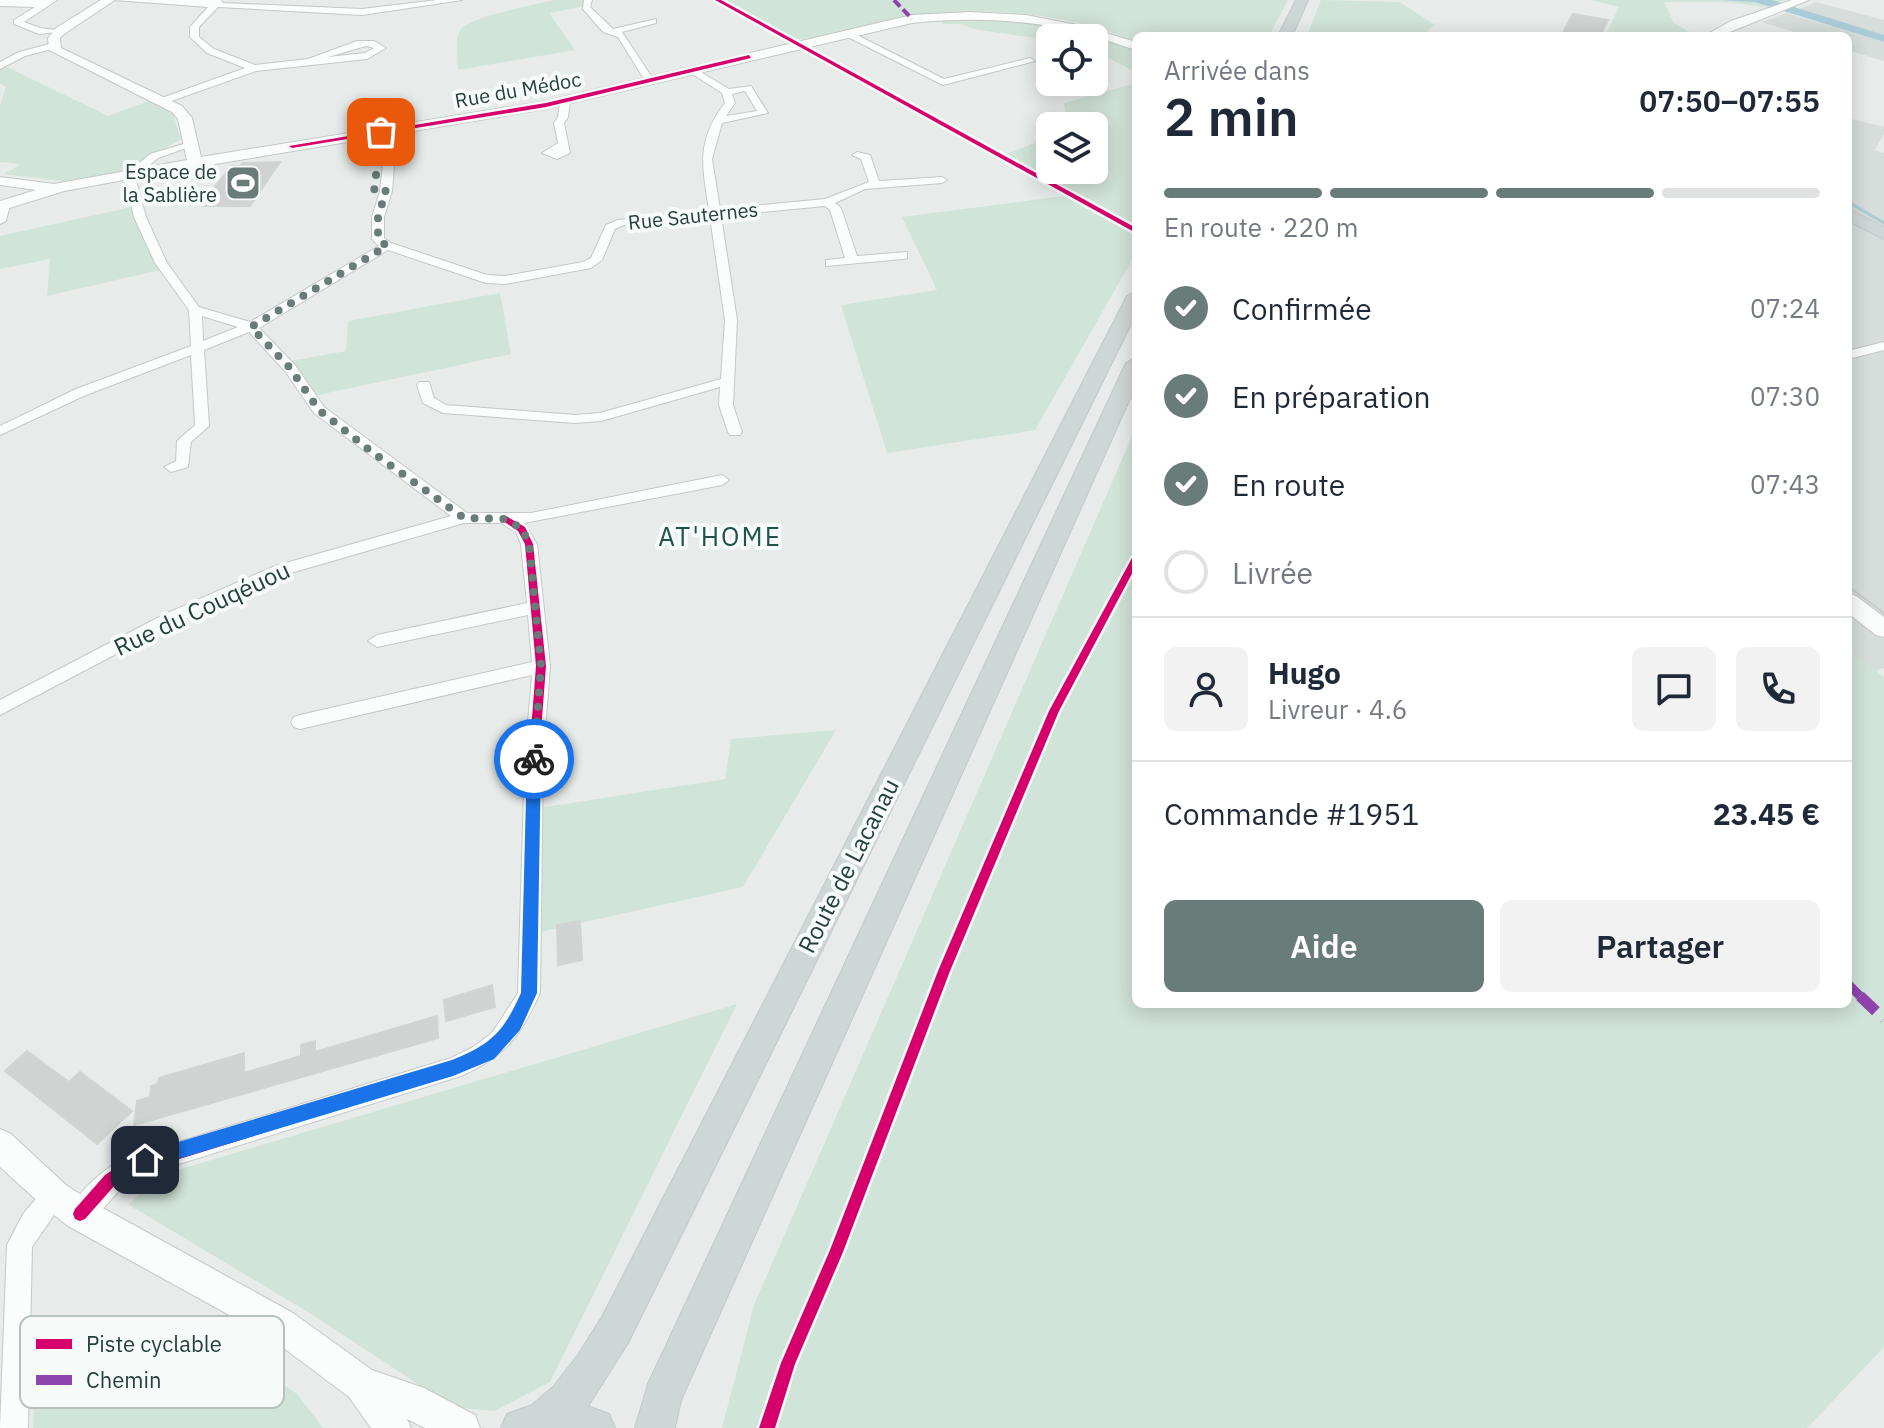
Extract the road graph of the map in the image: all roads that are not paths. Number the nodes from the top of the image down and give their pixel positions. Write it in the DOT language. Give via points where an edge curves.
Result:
graph roads {
  1 [pos="109,0"];
  2 [pos="118,0"];
  3 [pos="345,0"];
  4 [pos="458,0"];
  5 [pos="588,0"];
  6 [pos="1302,0"];
  7 [pos="1803,0"];
  8 [pos="49,2"];
  9 [pos="217,2"];
  10 [pos="0,3"];
  11 [pos="331,11"];
  12 [pos="1751,19"];
  13 [pos="653,21"];
  14 [pos="60,31"];
  15 [pos="613,32"];
  16 [pos="1287,32"];
  17 [pos="1720,32"];
  18 [pos="1729,32"];
  19 [pos="847,33"];
  20 [pos="1132,45"];
  21 [pos="53,46"];
  22 [pos="312,61"];
  23 [pos="1030,61"];
  24 [pos="3,63"];
  25 [pos="254,68"];
  26 [pos="694,71"];
  27 [pos="650,82"];
  28 [pos="727,92"];
  29 [pos="163,101"];
  30 [pos="565,101"];
  31 [pos="717,120"];
  32 [pos="386,131"];
  33 [pos="193,142"];
  34 [pos="561,145"];
  35 [pos="857,155"];
  36 [pos="195,163"];
  37 [pos="130,178"];
  38 [pos="942,180"];
  39 [pos="0,181"];
  40 [pos="875,185"];
  41 [pos="61,187"];
  42 [pos="827,202"];
  43 [pos="2,205"];
  44 [pos="714,213"];
  45 [pos="1852,218"];
  46 [pos="0,221"];
  47 [pos="1884,236"];
  48 [pos="387,246"];
  49 [pos="903,255"];
  50 [pos="852,260"];
  51 [pos="830,263"];
  52 [pos="1132,304"];
  53 [pos="195,310"];
  54 [pos="251,327"];
  55 [pos="1884,346"];
  56 [pos="197,348"];
  57 [pos="1852,354"];
  58 [pos="1132,372"];
  59 [pos="728,381"];
  60 [pos="424,385"];
  61 [pos="0,431"];
  62 [pos="735,432"];
  63 [pos="171,467"];
  64 [pos="722,480"];
  65 [pos="464,518"];
  66 [pos="506,519"];
  67 [pos="1852,604"];
  68 [pos="536,607"];
  69 [pos="1884,629"];
  70 [pos="377,641"];
  71 [pos="541,666"];
  72 [pos="0,708"];
  73 [pos="300,722"];
  74 [pos="0,1145"];
  75 [pos="68,1205"];
  76 [pos="265,1316"];
  77 [pos="284,1327"];
  78 [pos="362,1384"];
  79 [pos="532,1424"];
  80 [pos="14,1428"];
  81 [pos="393,1428"];
  82 [pos="462,1428"];
  83 [pos="595,1428"];
  84 [pos="655,1428"];
  1 -- 14 [label="street"];
  2 -- 9 [label="street"];
  3 -- 11 [label="street"];
  4 -- 11 [label="street" via="394,10"];
  5 -- 15 [label="street" via="586,7"];
  6 -- 16 [label="main road"];
  7 -- 12 [label="street"];
  8 -- 10 [label="street"];
  8 -- 14 [label="street" via="17,22 39,31"];
  9 -- 11 [label="street"];
  9 -- 25 [label="street" via="199,17 192,35 203,47"];
  12 -- 17 [label="street"];
  12 -- 18 [label="street"];
  13 -- 15 [label="street"];
  14 -- 21 [label="street"];
  15 -- 27 [label="street" via="621,35"];
  19 -- 20 [label="street, Rue du Médoc" via="924,18 995,16 1055,24"];
  19 -- 23 [label="street" via="943,82"];
  19 -- 26 [label="street, Rue du Médoc"];
  21 -- 24 [label="street"];
  21 -- 29 [label="street" via="60,55"];
  22 -- 22 [label="street" via="367,56 381,48 356,44"];
  22 -- 25 [label="street"];
  25 -- 29 [label="street"];
  26 -- 27 [label="street, Rue du Médoc"];
  26 -- 28 [label="street"];
  27 -- 30 [label="street, Rue du Médoc"];
  28 -- 31 [label="street" via="730,103"];
  28 -- 31 [label="street" via="748,88 763,113"];
  29 -- 33 [label="street" via="185,118"];
  30 -- 32 [label="street, Rue du Médoc"];
  30 -- 34 [label="street"];
  31 -- 44 [label="street" via="707,159"];
  32 -- 36 [label="street, Rue du Médoc"];
  32 -- 48 [label="street" via="374,192 386,191 378,239"];
  33 -- 36 [label="street"];
  33 -- 37 [label="street" via="154,156"];
  35 -- 40 [label="street" via="866,157"];
  36 -- 37 [label="street, Rue du Médoc"];
  37 -- 41 [label="street, Rue du Médoc"];
  37 -- 53 [label="street" via="161,263"];
  38 -- 40 [label="street, Rue Sauternes"];
  39 -- 41 [label="street, Rue du Médoc"];
  40 -- 42 [label="street, Rue Sauternes"];
  41 -- 43 [label="street"];
  42 -- 44 [label="street, Rue Sauternes"];
  42 -- 50 [label="street" via="835,208"];
  43 -- 46 [label="street"];
  44 -- 48 [label="street, Rue Sauternes" via="622,222 610,227 596,260 587,265 505,280 486,279"];
  44 -- 59 [label="street" via="731,320"];
  45 -- 47 [label="main road"];
  48 -- 54 [label="street"];
  49 -- 50 [label="street"];
  50 -- 51 [label="street"];
  52 -- 79 [label="main road, Route de Lacanau" via="615,1330 571,1399"];
  53 -- 54 [label="street"];
  53 -- 56 [label="street"];
  54 -- 56 [label="street"];
  54 -- 65 [label="street" via="290,368 319,410"];
  55 -- 57 [label="street"];
  56 -- 61 [label="street" via="81,392"];
  56 -- 63 [label="street" via="202,426 184,441 183,464"];
  58 -- 84 [label="main road, Route de Lacanau" via="662,1398"];
  59 -- 60 [label="street" via="601,417 575,419 443,409 428,400"];
  59 -- 62 [label="street" via="726,405"];
  64 -- 66 [label="street, Rue du Couqéuou"];
  65 -- 66 [label="street, Rue du Couqéuou"];
  65 -- 72 [label="street, Rue du Couqéuou" via="260,578 169,619"];
  66 -- 68 [label="street" via="522,529 529,544"];
  67 -- 69 [label="street"];
  68 -- 70 [label="street"];
  68 -- 71 [label="street"];
  71 -- 73 [label="street"];
  71 -- 75 [label="street" via="529,993 515,1025 488,1053 453,1068 128,1168"];
  74 -- 75 [label="street"];
  75 -- 76 [label="street"];
  75 -- 80 [label="street" via="32,1223 20,1245"];
  77 -- 78 [label="street"];
  78 -- 81 [label="street"];
  78 -- 82 [label="street" via="411,1401"];
  79 -- 83 [label="main road" via="577,1421"];
}
